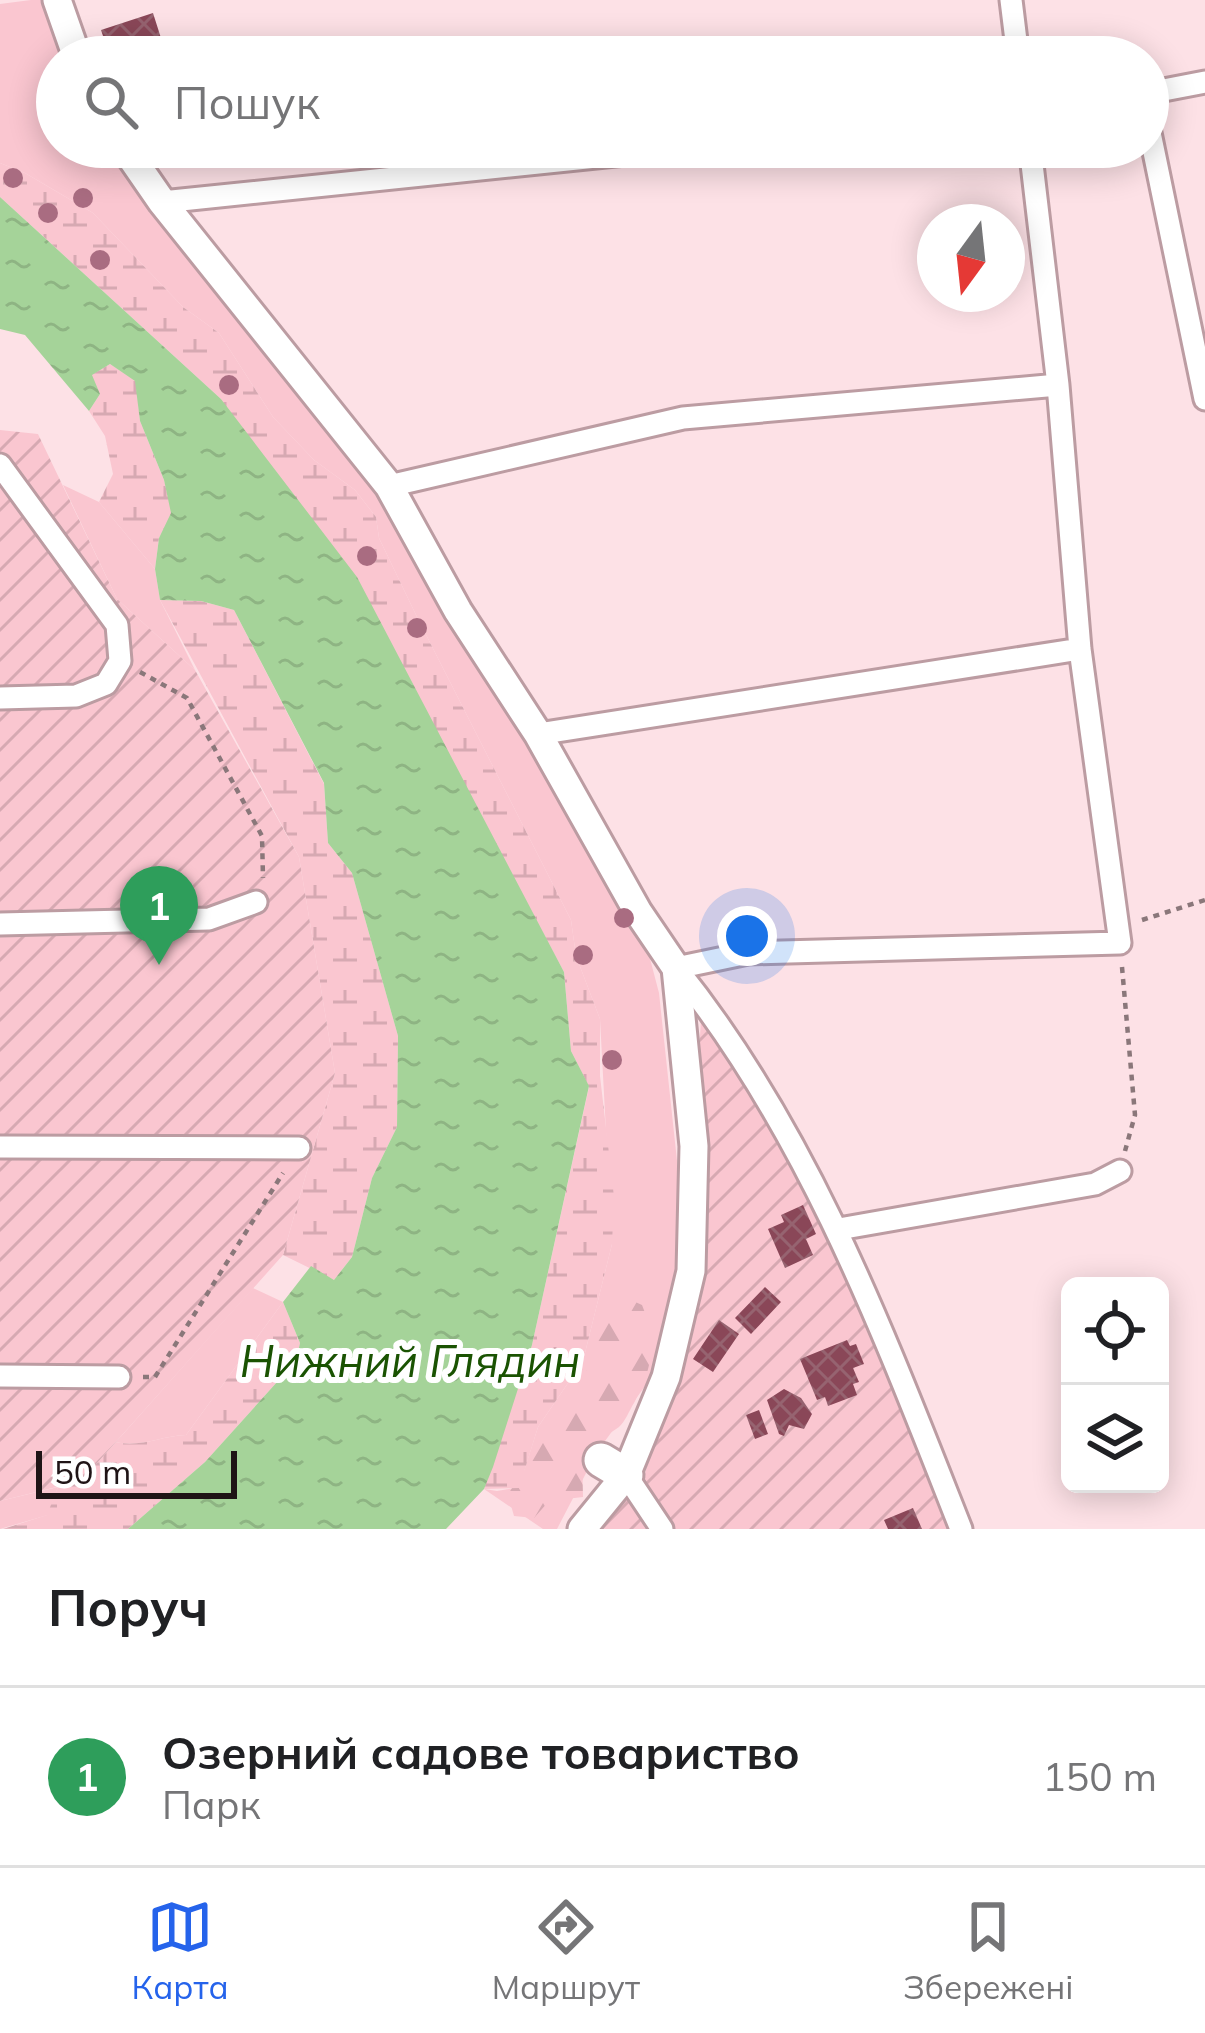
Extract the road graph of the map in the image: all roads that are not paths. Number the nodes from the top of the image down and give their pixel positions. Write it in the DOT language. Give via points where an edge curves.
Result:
graph roads {
  1 [pos="57,0"];
  2 [pos="1011,0"];
  3 [pos="70,36"];
  4 [pos="1015,36"];
  5 [pos="1205,82"];
  6 [pos="1169,90"];
  7 [pos="139,168"];
  8 [pos="490,168"];
  9 [pos="1032,168"];
  10 [pos="1157,168"];
  11 [pos="162,202"];
  12 [pos="1058,385"];
  13 [pos="1205,399"];
  14 [pos="0,465"];
  15 [pos="388,485"];
  16 [pos="1080,649"];
  17 [pos="0,698"];
  18 [pos="538,734"];
  19 [pos="256,902"];
  20 [pos="0,924"];
  21 [pos="676,968"];
  22 [pos="0,1147"];
  23 [pos="298,1148"];
  24 [pos="1120,1172"];
  25 [pos="839,1229"];
  26 [pos="0,1376"];
  27 [pos="119,1377"];
  28 [pos="613,1467"];
  29 [pos="582,1529"];
  30 [pos="662,1529"];
  31 [pos="961,1529"];
  1 -- 3 [label="street"];
  2 -- 4 [label="street"];
  5 -- 6 [label="street"];
  7 -- 11 [label="street"];
  8 -- 11 [label="street"];
  9 -- 12 [label="street"];
  10 -- 13 [label="street"];
  11 -- 15 [label="street"];
  12 -- 15 [label="street" via="683,418"];
  12 -- 16 [label="street"];
  14 -- 17 [label="street" via="117,625 119,661 106,684 76,696"];
  15 -- 18 [label="street"];
  16 -- 18 [label="street"];
  16 -- 21 [label="street" via="1119,933 748,952"];
  18 -- 21 [label="street"];
  19 -- 20 [label="street" via="209,919"];
  21 -- 25 [label="street" via="725,1029"];
  21 -- 28 [label="street" via="694,1146 691,1271 665,1376"];
  22 -- 23 [label="street"];
  24 -- 25 [label="street" via="1095,1184"];
  25 -- 31 [label="street"];
  26 -- 27 [label="street"];
  28 -- 29 [label="street"];
  28 -- 30 [label="street"];
}
